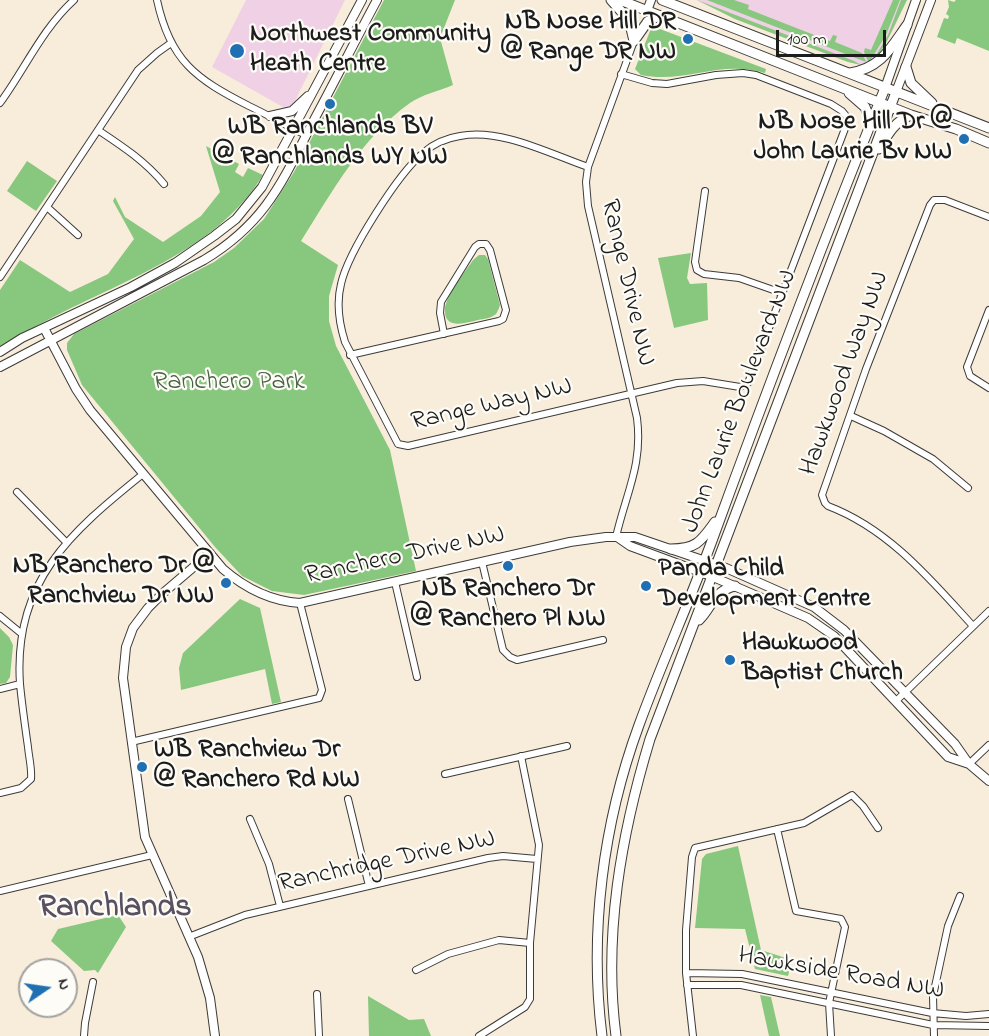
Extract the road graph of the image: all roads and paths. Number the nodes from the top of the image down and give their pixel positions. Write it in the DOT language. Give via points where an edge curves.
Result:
graph roads {
  1 [pos="74,0"];
  2 [pos="156,0"];
  3 [pos="362,0"];
  4 [pos="377,0"];
  5 [pos="611,0"];
  6 [pos="620,0"];
  7 [pos="651,0"];
  8 [pos="662,0"];
  9 [pos="683,0"];
  10 [pos="916,0"];
  11 [pos="931,0"];
  12 [pos="647,11"];
  13 [pos="700,14"];
  14 [pos="659,16"];
  15 [pos="908,25"];
  16 [pos="634,41"];
  17 [pos="171,43"];
  18 [pos="906,67"];
  19 [pos="850,73"];
  20 [pos="621,74"];
  21 [pos="838,85"];
  22 [pos="885,88"];
  23 [pos="314,91"];
  24 [pos="896,92"];
  25 [pos="1,101"];
  26 [pos="879,102"];
  27 [pos="890,106"];
  28 [pos="941,110"];
  29 [pos="911,115"];
  30 [pos="270,116"];
  31 [pos="871,122"];
  32 [pos="989,128"];
  33 [pos="294,129"];
  34 [pos="98,130"];
  35 [pos="306,135"];
  36 [pos="989,143"];
  37 [pos="588,167"];
  38 [pos="867,169"];
  39 [pos="164,184"];
  40 [pos="705,191"];
  41 [pos="47,207"];
  42 [pos="989,217"];
  43 [pos="78,235"];
  44 [pos="0,277"];
  45 [pos="782,293"];
  46 [pos="989,310"];
  47 [pos="45,328"];
  48 [pos="444,334"];
  49 [pos="51,340"];
  50 [pos="0,352"];
  51 [pos="350,355"];
  52 [pos="0,367"];
  53 [pos="989,388"];
  54 [pos="631,394"];
  55 [pos="851,416"];
  56 [pos="143,474"];
  57 [pos="968,488"];
  58 [pos="17,492"];
  59 [pos="722,513"];
  60 [pos="616,537"];
  61 [pos="66,542"];
  62 [pos="671,549"];
  63 [pos="210,553"];
  64 [pos="704,561"];
  65 [pos="482,562"];
  66 [pos="716,565"];
  67 [pos="699,572"];
  68 [pos="711,576"];
  69 [pos="395,582"];
  70 [pos="735,586"];
  71 [pos="300,603"];
  72 [pos="814,607"];
  73 [pos="989,612"];
  74 [pos="0,616"];
  75 [pos="808,618"];
  76 [pos="695,623"];
  77 [pos="973,626"];
  78 [pos="22,634"];
  79 [pos="603,640"];
  80 [pos="417,676"];
  81 [pos="20,684"];
  82 [pos="0,689"];
  83 [pos="905,692"];
  84 [pos="896,701"];
  85 [pos="131,742"];
  86 [pos="989,745"];
  87 [pos="567,746"];
  88 [pos="521,756"];
  89 [pos="969,764"];
  90 [pos="445,774"];
  91 [pos="989,781"];
  92 [pos="0,793"];
  93 [pos="348,799"];
  94 [pos="250,819"];
  95 [pos="878,828"];
  96 [pos="777,829"];
  97 [pos="152,855"];
  98 [pos="537,859"];
  99 [pos="369,886"];
  100 [pos="0,891"];
  101 [pos="960,896"];
  102 [pos="280,906"];
  103 [pos="190,936"];
  104 [pos="530,943"];
  105 [pos="416,970"];
  106 [pos="686,973"];
  107 [pos="93,982"];
  108 [pos="687,985"];
  109 [pos="831,992"];
  110 [pos="317,994"];
  111 [pos="829,1003"];
  112 [pos="932,1012"];
  113 [pos="989,1014"];
  114 [pos="933,1025"];
  115 [pos="989,1026"];
  116 [pos="84,1036"];
  117 [pos="215,1036"];
  118 [pos="319,1036"];
  119 [pos="479,1036"];
  120 [pos="602,1036"];
  121 [pos="616,1036"];
  122 [pos="693,1036"];
  123 [pos="831,1036"];
  124 [pos="934,1036"];
  1 -- 25 [label="street" via="48,29"];
  2 -- 17 [label="street"];
  3 -- 23 [label="street"];
  4 -- 35 [label="street"];
  5 -- 16 [label="main road" via="629,20"];
  6 -- 12 [label="main road"];
  7 -- 12 [label="street"];
  8 -- 13 [label="main road"];
  9 -- 13 [label="main road"];
  10 -- 15 [label="street, John Laurie Boulevard NW"];
  11 -- 18 [label="street, John Laurie Boulevard NW"];
  12 -- 14 [label="main road"];
  13 -- 19 [label="main road"];
  14 -- 16 [label="main road" via="648,21"];
  14 -- 21 [label="main road"];
  15 -- 19 [label="main road" via="871,68"];
  15 -- 22 [label="street, John Laurie Boulevard NW"];
  16 -- 20 [label="street, Range Drive NW"];
  17 -- 30 [label="street" via="186,66 200,78"];
  17 -- 34 [label="street" via="138,70"];
  18 -- 24 [label="street, John Laurie Boulevard NW"];
  18 -- 28 [label="main road" via="913,86"];
  19 -- 22 [label="main road"];
  20 -- 37 [label="street, Range Drive NW"];
  20 -- 45 [label="street" via="667,84 730,73 756,75 831,104 845,114 846,126"];
  21 -- 26 [label="main road"];
  21 -- 31 [label="main road" via="865,107"];
  22 -- 24 [label="main road"];
  22 -- 26 [label="main road, John Laurie Boulevard NW"];
  23 -- 30 [label="street" via="292,111"];
  23 -- 33 [label="street"];
  24 -- 27 [label="main road, John Laurie Boulevard NW"];
  24 -- 28 [label="main road"];
  26 -- 27 [label="main road"];
  26 -- 31 [label="main road, John Laurie Boulevard NW"];
  27 -- 29 [label="main road"];
  27 -- 38 [label="main road, John Laurie Boulevard NW"];
  28 -- 32 [label="main road"];
  29 -- 36 [label="main road"];
  29 -- 38 [label="main road" via="895,125"];
  30 -- 33 [label="street"];
  31 -- 59 [label="main road, John Laurie Boulevard NW"];
  33 -- 35 [label="street"];
  33 -- 47 [label="street" via="262,187 236,219 175,263"];
  34 -- 39 [label="street" via="137,156"];
  34 -- 41 [label="street"];
  35 -- 49 [label="street" via="283,182 261,213 223,249"];
  37 -- 51 [label="street, Range Way NW" via="508,138 482,134 452,138 425,151 403,174 349,259 338,301"];
  37 -- 54 [label="street, Range Drive NW" via="588,206"];
  38 -- 66 [label="main road, John Laurie Boulevard NW"];
  40 -- 45 [label="street" via="697,270 739,278"];
  41 -- 43 [label="street"];
  41 -- 44 [label="street"];
  42 -- 55 [label="street, Hawkwood Way NW" via="939,199 930,205"];
  45 -- 54 [label="street, Range Way NW" via="744,386 690,381"];
  46 -- 53 [label="street" via="967,367 970,376"];
  47 -- 49 [label="street, Ranchero Drive NW"];
  47 -- 50 [label="street"];
  48 -- 48 [label="street" via="499,321 506,314 486,244 475,247 444,294 440,308"];
  48 -- 51 [label="street"];
  49 -- 52 [label="street"];
  49 -- 56 [label="street, Ranchero Drive NW" via="84,402"];
  51 -- 54 [label="street, Range Way NW" via="394,440 403,446"];
  54 -- 60 [label="street, Range Drive NW" via="639,454"];
  55 -- 57 [label="street" via="933,459"];
  55 -- 77 [label="street, Hawkwood Way NW" via="823,490 825,503 868,526 904,553"];
  56 -- 61 [label="street"];
  56 -- 63 [label="street, Ranchero Drive NW"];
  58 -- 61 [label="street"];
  59 -- 62 [label="main road" via="697,544"];
  59 -- 64 [label="main road, John Laurie Boulevard NW"];
  60 -- 62 [label="street, Ranchero Drive NW" via="635,537"];
  60 -- 65 [label="street, Ranchero Drive NW" via="578,540"];
  60 -- 67 [label="street"];
  61 -- 78 [label="street" via="39,585"];
  62 -- 64 [label="street, Ranchero Drive NW"];
  63 -- 71 [label="street, Ranchero Drive NW" via="246,587 277,600"];
  63 -- 85 [label="street" via="148,608 129,636 123,678"];
  64 -- 66 [label="street, Ranchero Drive NW"];
  64 -- 67 [label="main road, John Laurie Boulevard NW"];
  65 -- 69 [label="street, Ranchero Drive NW"];
  65 -- 79 [label="street" via="503,650 510,657 517,660"];
  66 -- 68 [label="main road, John Laurie Boulevard NW"];
  66 -- 72 [label="street, Ranchero Drive NW"];
  67 -- 68 [label="street"];
  67 -- 120 [label="main road, John Laurie Boulevard NW" via="639,725 608,842 597,975"];
  68 -- 70 [label="street"];
  68 -- 76 [label="main road, John Laurie Boulevard NW"];
  69 -- 71 [label="street, Ranchero Drive NW"];
  69 -- 80 [label="street"];
  70 -- 75 [label="street"];
  70 -- 76 [label="main road" via="721,591"];
  71 -- 85 [label="street" via="321,690 319,698"];
  72 -- 75 [label="street"];
  72 -- 83 [label="street, Ranchero Drive NW" via="844,630"];
  73 -- 77 [label="street"];
  74 -- 78 [label="street"];
  75 -- 84 [label="street" via="834,636"];
  76 -- 121 [label="main road, John Laurie Boulevard NW" via="650,739 628,816 612,940"];
  77 -- 83 [label="street"];
  78 -- 81 [label="street"];
  81 -- 82 [label="street"];
  81 -- 92 [label="street" via="31,779 21,788"];
  83 -- 84 [label="street"];
  83 -- 89 [label="street, Ranchero Drive NW" via="956,744"];
  84 -- 89 [label="street" via="948,757"];
  85 -- 97 [label="street" via="142,821"];
  86 -- 89 [label="street"];
  87 -- 88 [label="street"];
  88 -- 90 [label="street"];
  88 -- 98 [label="street" via="537,832"];
  89 -- 91 [label="street"];
  93 -- 99 [label="street"];
  94 -- 102 [label="street" via="269,864"];
  95 -- 96 [label="street" via="852,795 816,817"];
  96 -- 106 [label="street" via="695,848 686,930"];
  96 -- 109 [label="street" via="796,911 842,919 845,927"];
  97 -- 100 [label="street"];
  97 -- 103 [label="street"];
  98 -- 99 [label="street, Ranchridge Drive NW" via="495,857"];
  98 -- 104 [label="street"];
  99 -- 102 [label="street, Ranchridge Drive NW"];
  101 -- 112 [label="street" via="948,926"];
  102 -- 103 [label="street, Ranchridge Drive NW"];
  103 -- 117 [label="street" via="208,992"];
  104 -- 105 [label="street" via="500,940 448,954"];
  104 -- 119 [label="street" via="529,1002"];
  106 -- 108 [label="street"];
  106 -- 109 [label="street, Hawkside Road NW" via="742,974"];
  107 -- 116 [label="street"];
  108 -- 111 [label="street, Hawkside Road NW" via="741,985"];
  108 -- 122 [label="street"];
  109 -- 111 [label="street"];
  109 -- 112 [label="street, Hawkside Road NW"];
  110 -- 118 [label="street"];
  111 -- 114 [label="street, Hawkside Road NW"];
  111 -- 123 [label="street"];
  112 -- 113 [label="street, Hawkside Road NW"];
  112 -- 114 [label="street"];
  114 -- 115 [label="street, Hawkside Road NW"];
  114 -- 124 [label="street"];
}
